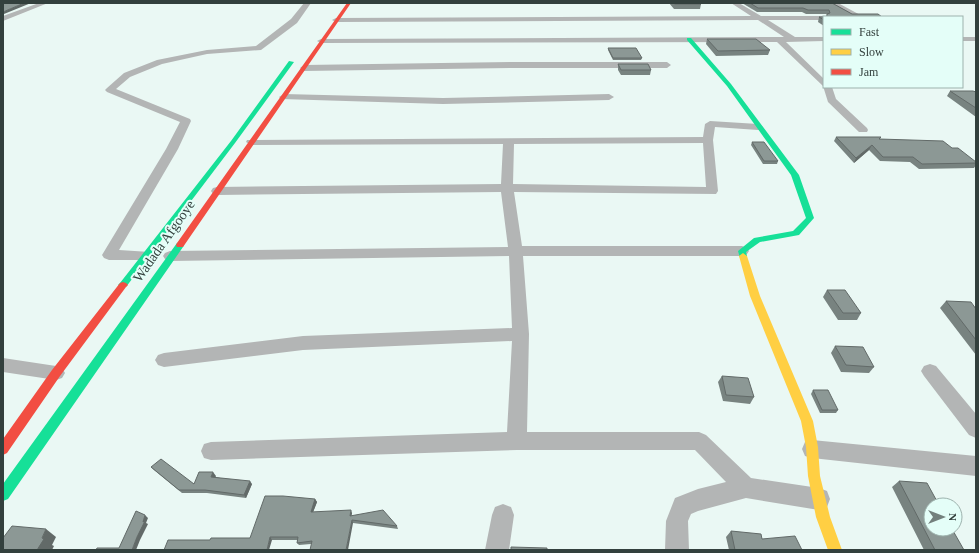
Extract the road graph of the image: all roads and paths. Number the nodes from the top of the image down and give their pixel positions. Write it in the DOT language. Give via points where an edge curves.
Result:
graph roads {
  1 [pos="45,3"];
  2 [pos="308,3"];
  3 [pos="349,3"];
  4 [pos="734,3"];
  5 [pos="833,3"];
  6 [pos="858,16"];
  7 [pos="3,18"];
  8 [pos="758,18"];
  9 [pos="823,18"];
  10 [pos="336,20"];
  11 [pos="689,39"];
  12 [pos="779,39"];
  13 [pos="793,39"];
  14 [pos="823,39"];
  15 [pos="963,39"];
  16 [pos="976,39"];
  17 [pos="321,41"];
  18 [pos="297,54"];
  19 [pos="667,65"];
  20 [pos="304,68"];
  21 [pos="823,83"];
  22 [pos="827,88"];
  23 [pos="284,97"];
  24 [pos="609,97"];
  25 [pos="758,127"];
  26 [pos="863,130"];
  27 [pos="708,140"];
  28 [pos="509,141"];
  29 [pos="251,142"];
  30 [pos="507,188"];
  31 [pos="216,191"];
  32 [pos="516,251"];
  33 [pos="742,251"];
  34 [pos="145,256"];
  35 [pos="170,256"];
  36 [pos="521,334"];
  37 [pos="164,360"];
  38 [pos="3,365"];
  39 [pos="930,371"];
  40 [pos="56,373"];
  41 [pos="976,429"];
  42 [pos="517,441"];
  43 [pos="3,449"];
  44 [pos="812,449"];
  45 [pos="211,451"];
  46 [pos="976,466"];
  47 [pos="746,488"];
  48 [pos="3,495"];
  49 [pos="819,499"];
  50 [pos="503,515"];
  51 [pos="498,550"];
  52 [pos="677,550"];
  53 [pos="835,550"];
  1 -- 7 [label="street"];
  2 -- 34 [label="street" via="294,21 258,48 207,52 160,62 127,75 110,90 186,120 172,149 109,256"];
  3 -- 10 [label="main road, Wadada Afgooye"];
  4 -- 8 [label="street"];
  5 -- 6 [label="street"];
  8 -- 9 [label="street"];
  8 -- 10 [label="street"];
  8 -- 13 [label="street"];
  10 -- 17 [label="main road, Wadada Afgooye"];
  11 -- 12 [label="street"];
  11 -- 17 [label="street" via="510,43"];
  11 -- 25 [label="main road" via="728,85"];
  12 -- 13 [label="street"];
  12 -- 21 [label="street"];
  13 -- 14 [label="street"];
  15 -- 16 [label="street"];
  17 -- 20 [label="main road, Wadada Afgooye"];
  18 -- 34 [label="main road, Wadada Afgooye"];
  19 -- 20 [label="street" via="512,62"];
  20 -- 23 [label="main road, Wadada Afgooye"];
  22 -- 26 [label="street" via="831,100"];
  23 -- 24 [label="street" via="443,101"];
  23 -- 29 [label="main road, Wadada Afgooye"];
  25 -- 27 [label="street" via="710,124"];
  25 -- 33 [label="main road" via="795,175 810,218 796,232 758,240"];
  27 -- 28 [label="street"];
  27 -- 30 [label="street" via="712,191"];
  28 -- 29 [label="street"];
  28 -- 30 [label="street"];
  29 -- 31 [label="main road, Wadada Afgooye"];
  30 -- 31 [label="street"];
  30 -- 32 [label="street"];
  31 -- 35 [label="main road, Wadada Afgooye"];
  32 -- 33 [label="street"];
  32 -- 35 [label="street"];
  32 -- 36 [label="street"];
  33 -- 44 [label="main road" via="755,296 807,421"];
  34 -- 40 [label="main road, Wadada Afgooye"];
  35 -- 48 [label="main road, Wadada Afgooye"];
  36 -- 37 [label="street" via="303,343"];
  36 -- 42 [label="street"];
  38 -- 40 [label="street"];
  39 -- 41 [label="street"];
  40 -- 43 [label="main road, Wadada Afgooye"];
  42 -- 45 [label="street"];
  42 -- 47 [label="street" via="699,441"];
  44 -- 46 [label="street"];
  44 -- 49 [label="main road"];
  47 -- 49 [label="street"];
  47 -- 52 [label="street" via="683,506 677,522"];
  49 -- 53 [label="main road"];
  50 -- 51 [label="street"];
}
